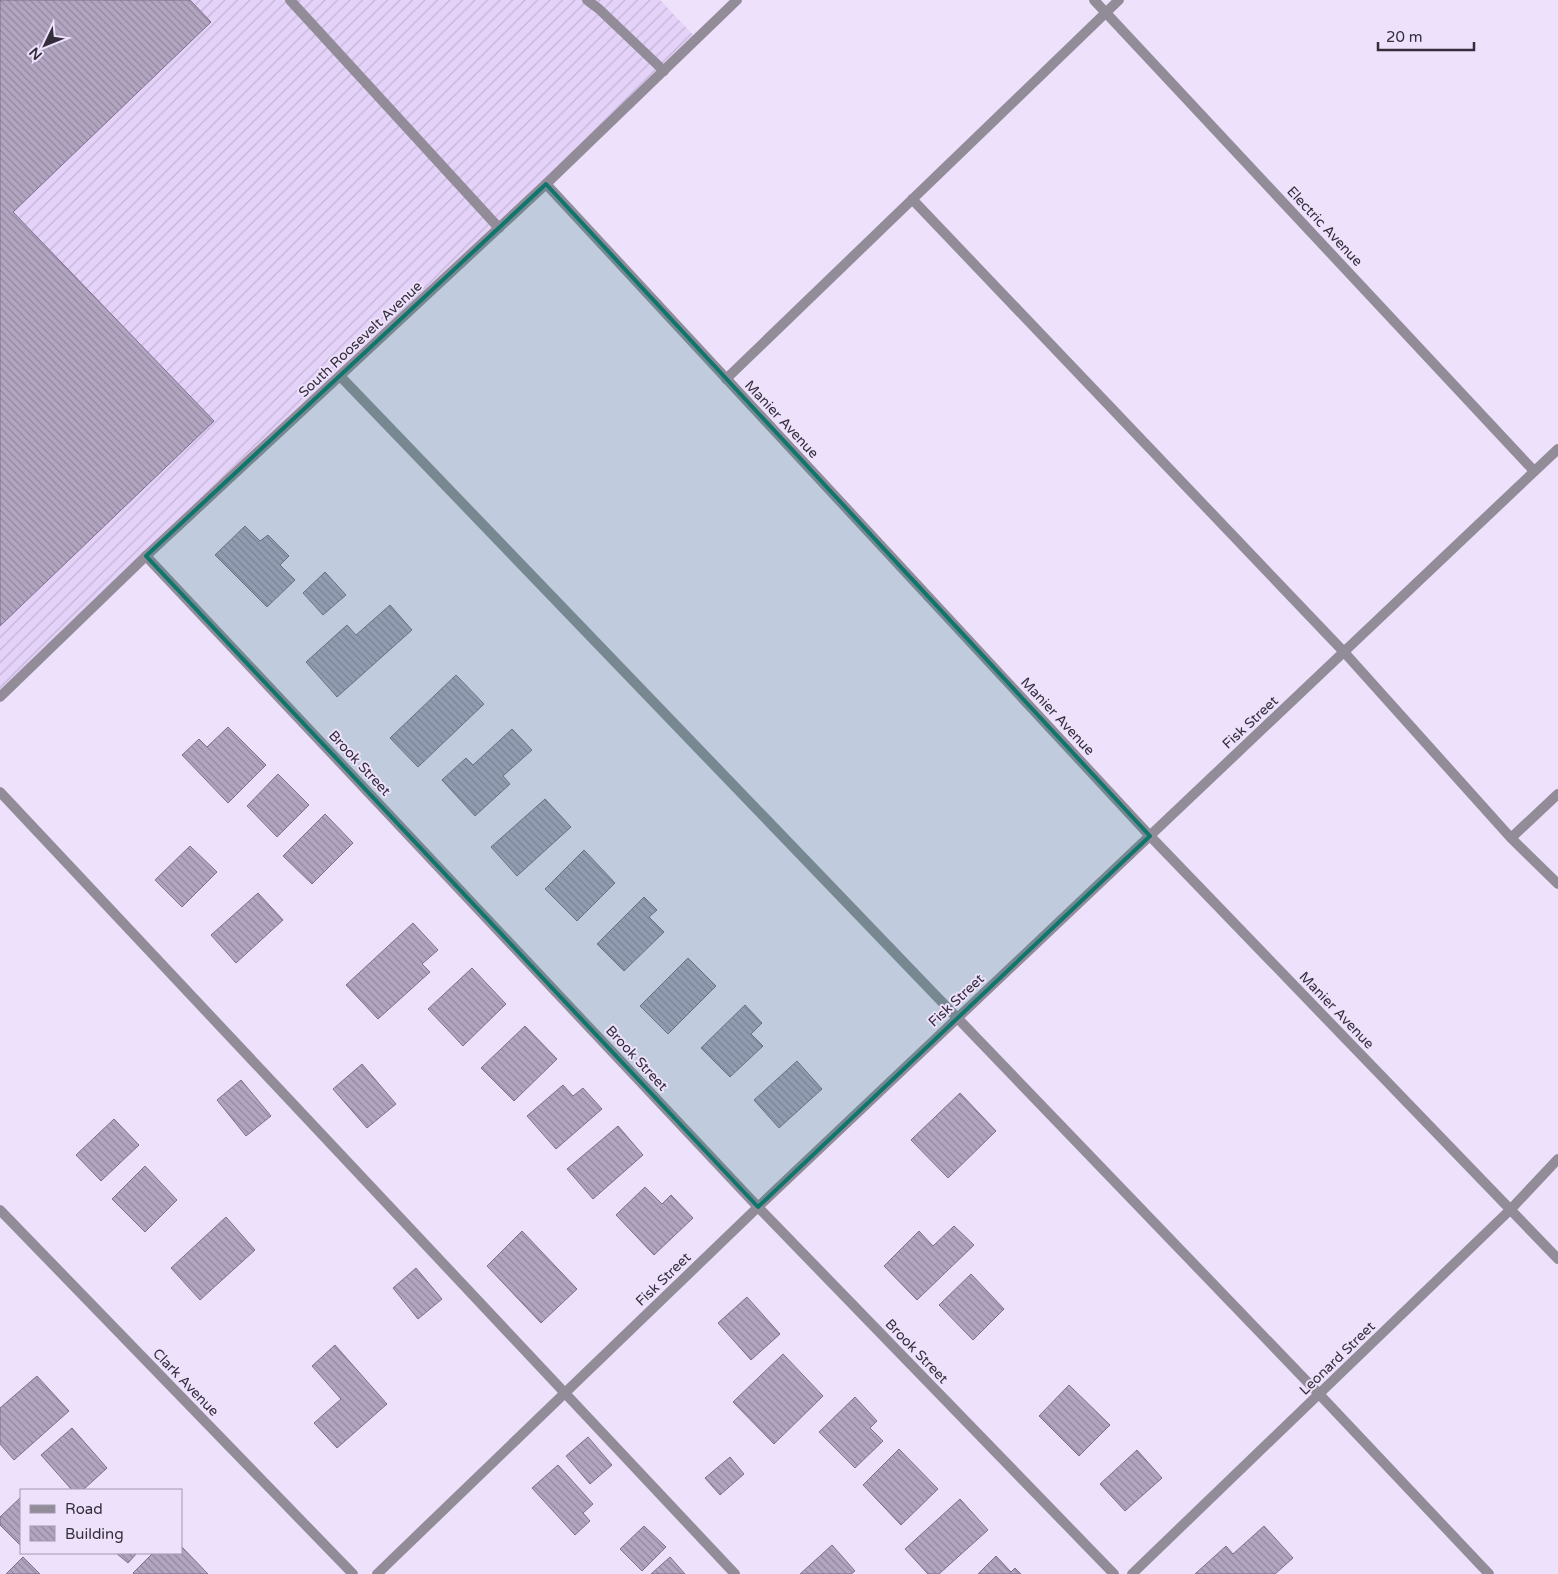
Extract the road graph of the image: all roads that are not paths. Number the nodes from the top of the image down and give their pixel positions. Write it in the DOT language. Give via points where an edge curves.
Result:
graph roads {
  1 [pos="290,0"];
  2 [pos="587,0"];
  3 [pos="737,0"];
  4 [pos="1094,0"];
  5 [pos="1119,0"];
  6 [pos="1106,12"];
  7 [pos="664,71"];
  8 [pos="546,184"];
  9 [pos="912,199"];
  10 [pos="499,228"];
  11 [pos="340,376"];
  12 [pos="726,379"];
  13 [pos="1558,450"];
  14 [pos="1534,471"];
  15 [pos="146,556"];
  16 [pos="1344,652"];
  17 [pos="0,697"];
  18 [pos="0,792"];
  19 [pos="1558,794"];
  20 [pos="1150,836"];
  21 [pos="1511,838"];
  22 [pos="1558,884"];
  23 [pos="957,1018"];
  24 [pos="1558,1159"];
  25 [pos="758,1207"];
  26 [pos="1510,1209"];
  27 [pos="0,1210"];
  28 [pos="1558,1258"];
  29 [pos="566,1392"];
  30 [pos="1319,1394"];
  31 [pos="353,1574"];
  32 [pos="377,1574"];
  33 [pos="735,1574"];
  34 [pos="1114,1574"];
  35 [pos="1132,1574"];
  36 [pos="1489,1574"];
  1 -- 10 [label="street"];
  2 -- 7 [label="street"];
  3 -- 7 [label="street, South Roosevelt Avenue"];
  4 -- 6 [label="street, Electric Avenue"];
  5 -- 6 [label="street"];
  6 -- 9 [label="street"];
  6 -- 14 [label="street, Electric Avenue"];
  7 -- 8 [label="street, South Roosevelt Avenue"];
  8 -- 10 [label="street, South Roosevelt Avenue"];
  8 -- 12 [label="street, Manier Avenue"];
  9 -- 12 [label="street"];
  9 -- 16 [label="street"];
  10 -- 11 [label="street, South Roosevelt Avenue"];
  11 -- 15 [label="street, South Roosevelt Avenue"];
  11 -- 23 [label="street"];
  12 -- 20 [label="street, Manier Avenue"];
  13 -- 14 [label="street, Fisk Street"];
  14 -- 16 [label="street, Fisk Street"];
  15 -- 17 [label="street, South Roosevelt Avenue"];
  15 -- 25 [label="street, Brook Street"];
  16 -- 20 [label="street, Fisk Street"];
  16 -- 21 [label="street"];
  18 -- 29 [label="street"];
  19 -- 21 [label="street"];
  20 -- 23 [label="street, Fisk Street"];
  20 -- 26 [label="street, Manier Avenue"];
  21 -- 22 [label="street"];
  23 -- 25 [label="street, Fisk Street"];
  23 -- 30 [label="street"];
  24 -- 26 [label="street, Leonard Street"];
  25 -- 29 [label="street, Fisk Street"];
  25 -- 34 [label="street, Brook Street"];
  26 -- 28 [label="street, Manier Avenue"];
  26 -- 30 [label="street, Leonard Street"];
  27 -- 31 [label="street, Clark Avenue"];
  29 -- 32 [label="street, Fisk Street"];
  29 -- 33 [label="street"];
  30 -- 35 [label="street, Leonard Street"];
  30 -- 36 [label="street"];
}
